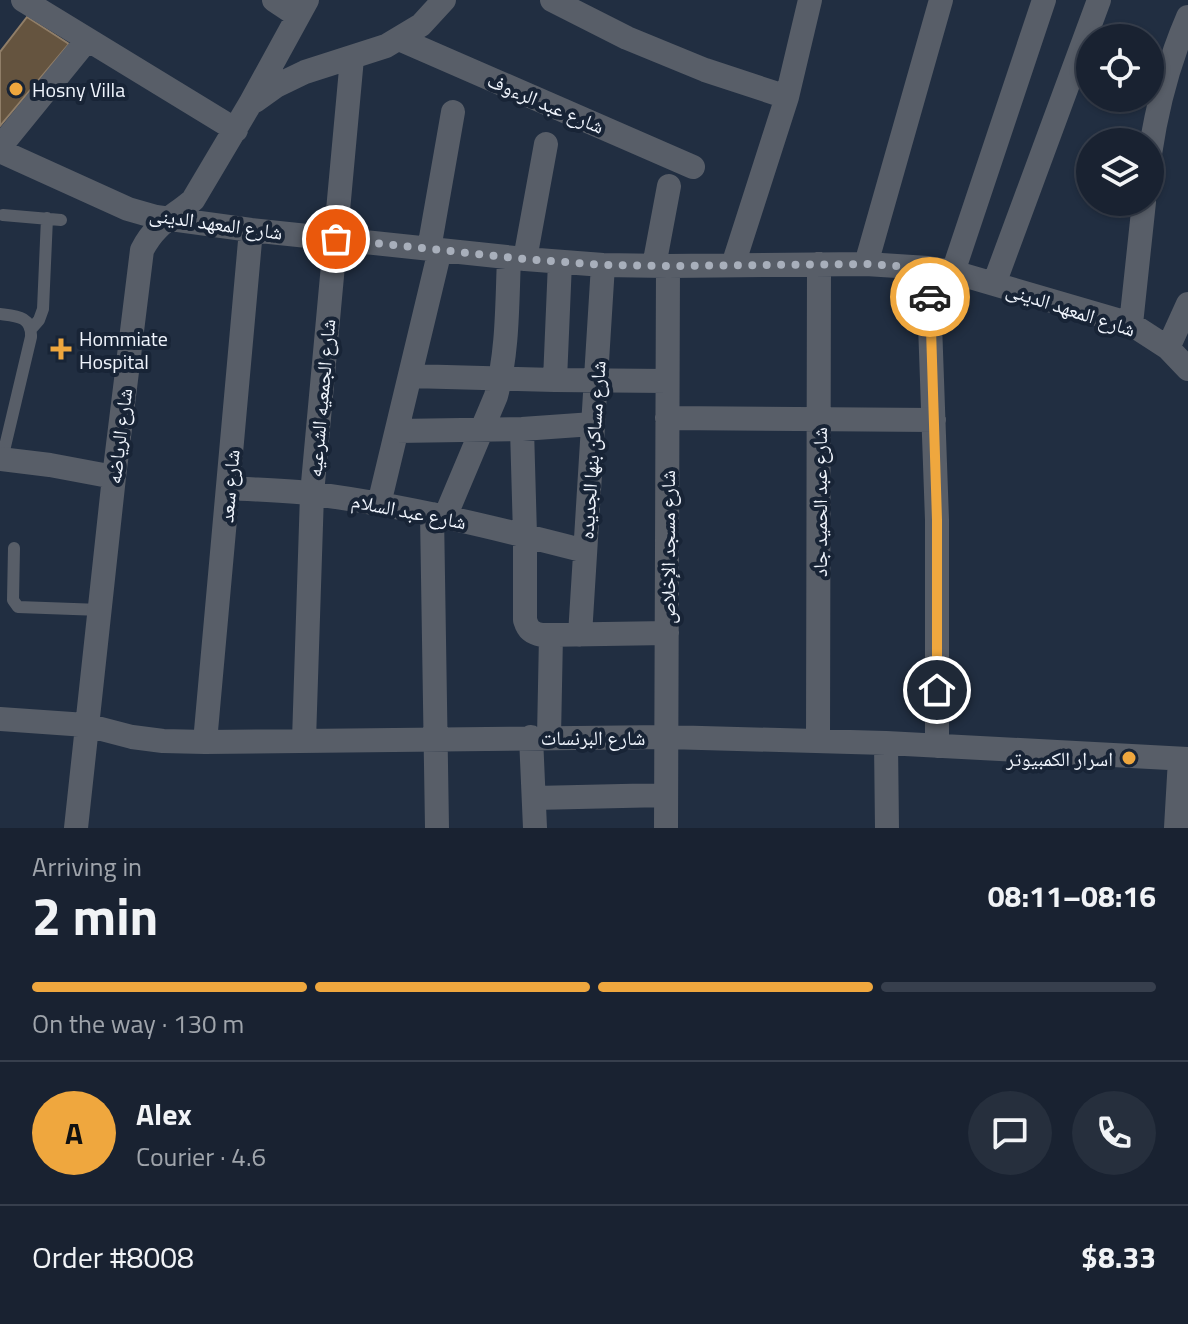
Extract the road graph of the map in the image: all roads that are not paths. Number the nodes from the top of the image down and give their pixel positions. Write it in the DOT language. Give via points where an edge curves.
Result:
graph roads {
  1 [pos="23,0"];
  2 [pos="274,0"];
  3 [pos="444,0"];
  4 [pos="552,0"];
  5 [pos="810,0"];
  6 [pos="941,0"];
  7 [pos="1044,0"];
  8 [pos="1099,0"];
  9 [pos="303,8"];
  10 [pos="1186,28"];
  11 [pos="399,39"];
  12 [pos="87,40"];
  13 [pos="352,58"];
  14 [pos="787,97"];
  15 [pos="250,104"];
  16 [pos="453,112"];
  17 [pos="1155,128"];
  18 [pos="236,130"];
  19 [pos="546,144"];
  20 [pos="0,149"];
  21 [pos="693,167"];
  22 [pos="669,186"];
  23 [pos="3,215"];
  24 [pos="1143,216"];
  25 [pos="47,218"];
  26 [pos="167,219"];
  27 [pos="61,220"];
  28 [pos="251,230"];
  29 [pos="336,239"];
  30 [pos="434,250"];
  31 [pos="517,258"];
  32 [pos="560,262"];
  33 [pos="819,264"];
  34 [pos="866,264"];
  35 [pos="603,265"];
  36 [pos="733,265"];
  37 [pos="661,266"];
  38 [pos="928,268"];
  39 [pos="953,272"];
  40 [pos="994,284"];
  41 [pos="1188,304"];
  42 [pos="0,314"];
  43 [pos="1131,324"];
  44 [pos="32,328"];
  45 [pos="1168,348"];
  46 [pos="1188,369"];
  47 [pos="410,376"];
  48 [pos="501,378"];
  49 [pos="555,380"];
  50 [pos="596,380"];
  51 [pos="667,381"];
  52 [pos="667,418"];
  53 [pos="819,418"];
  54 [pos="934,420"];
  55 [pos="593,424"];
  56 [pos="522,429"];
  57 [pos="481,430"];
  58 [pos="397,431"];
  59 [pos="1,459"];
  60 [pos="114,477"];
  61 [pos="229,488"];
  62 [pos="312,494"];
  63 [pos="379,504"];
  64 [pos="438,516"];
  65 [pos="525,535"];
  66 [pos="14,548"];
  67 [pos="585,551"];
  68 [pos="101,610"];
  69 [pos="667,633"];
  70 [pos="551,635"];
  71 [pos="580,635"];
  72 [pos="0,719"];
  73 [pos="86,725"];
  74 [pos="540,737"];
  75 [pos="666,737"];
  76 [pos="436,738"];
  77 [pos="304,740"];
  78 [pos="818,740"];
  79 [pos="205,742"];
  80 [pos="886,743"];
  81 [pos="937,746"];
  82 [pos="1184,759"];
  83 [pos="666,795"];
  84 [pos="534,798"];
  85 [pos="76,828"];
  86 [pos="437,828"];
  87 [pos="535,828"];
  88 [pos="666,828"];
  89 [pos="887,828"];
  90 [pos="1176,828"];
  1 -- 12 [label="street"];
  2 -- 9 [label="street"];
  3 -- 11 [label="street"];
  4 -- 14 [label="street" via="627,38"];
  5 -- 14 [label="street"];
  6 -- 34 [label="street"];
  7 -- 39 [label="street"];
  8 -- 40 [label="street"];
  9 -- 15 [label="street, شارع الرياضه"];
  10 -- 17 [label="street" via="1161,92"];
  11 -- 13 [label="street"];
  11 -- 21 [label="street, شارع عبد الرءوف"];
  12 -- 18 [label="street"];
  12 -- 20 [label="street"];
  13 -- 15 [label="street" via="305,72"];
  13 -- 29 [label="street, شارع الجمعيه الشرعيه"];
  14 -- 36 [label="street"];
  15 -- 18 [label="street, شارع الرياضه"];
  16 -- 30 [label="street"];
  18 -- 26 [label="street, شارع الرياضه" via="193,200"];
  19 -- 31 [label="street"];
  20 -- 26 [label="street, شارع المعهد الدينى" via="110,202"];
  22 -- 37 [label="street, شارع مسجد الإخلاص"];
  23 -- 25 [label="lane"];
  24 -- 43 [label="street"];
  25 -- 27 [label="lane"];
  25 -- 44 [label="lane" via="43,309"];
  26 -- 28 [label="street, شارع المعهد الدينى"];
  26 -- 60 [label="street, شارع الرياضه" via="142,250"];
  28 -- 29 [label="street, شارع المعهد الدينى"];
  28 -- 61 [label="street, شارع سعد"];
  29 -- 30 [label="street, شارع المعهد الدينى"];
  29 -- 62 [label="street, شارع الجمعيه الشرعيه"];
  30 -- 31 [label="street, شارع المعهد الدينى"];
  30 -- 47 [label="street"];
  31 -- 32 [label="street, شارع المعهد الدينى"];
  31 -- 48 [label="street"];
  32 -- 35 [label="street, شارع المعهد الدينى"];
  32 -- 49 [label="street"];
  33 -- 34 [label="street, شارع المعهد الدينى"];
  33 -- 36 [label="street, شارع المعهد الدينى"];
  33 -- 53 [label="street, شارع عبد الحميد جاد"];
  34 -- 38 [label="street, شارع المعهد الدينى"];
  35 -- 37 [label="street, شارع المعهد الدينى"];
  35 -- 50 [label="street, شارع مساكن بنها الجديده"];
  36 -- 37 [label="street, شارع المعهد الدينى"];
  37 -- 51 [label="street, شارع مسجد الإخلاص"];
  38 -- 39 [label="street, شارع المعهد الدينى"];
  38 -- 54 [label="street"];
  39 -- 40 [label="street, شارع المعهد الدينى"];
  40 -- 43 [label="street, شارع المعهد الدينى"];
  41 -- 45 [label="street"];
  42 -- 44 [label="lane" via="27,320"];
  43 -- 45 [label="street, شارع المعهد الدينى"];
  44 -- 59 [label="lane"];
  45 -- 46 [label="street, شارع المعهد الدينى"];
  47 -- 48 [label="street"];
  47 -- 58 [label="street"];
  48 -- 49 [label="street"];
  48 -- 57 [label="street"];
  49 -- 50 [label="street"];
  50 -- 51 [label="street"];
  50 -- 55 [label="street, شارع مساكن بنها الجديده"];
  51 -- 52 [label="street, شارع مسجد الإخلاص"];
  52 -- 53 [label="street"];
  52 -- 69 [label="street, شارع مسجد الإخلاص"];
  53 -- 54 [label="street"];
  53 -- 78 [label="street, شارع عبد الحميد جاد"];
  54 -- 81 [label="street"];
  55 -- 56 [label="street"];
  55 -- 67 [label="street, شارع مساكن بنها الجديده"];
  56 -- 57 [label="street"];
  56 -- 65 [label="street"];
  57 -- 58 [label="street"];
  57 -- 64 [label="street"];
  58 -- 63 [label="street"];
  59 -- 60 [label="street"];
  60 -- 68 [label="street, شارع الرياضه"];
  61 -- 62 [label="street, شارع عبد السلام"];
  61 -- 79 [label="street, شارع سعد"];
  62 -- 63 [label="street, شارع عبد السلام"];
  62 -- 77 [label="street, شارع الجمعيه الشرعيه"];
  63 -- 64 [label="street, شارع عبد السلام"];
  64 -- 65 [label="street, شارع عبد السلام"];
  64 -- 76 [label="street"];
  65 -- 67 [label="street, شارع عبد السلام"];
  65 -- 70 [label="street" via="527,628"];
  66 -- 68 [label="lane" via="13,600 18,607"];
  67 -- 71 [label="street, شارع مساكن بنها الجديده"];
  68 -- 73 [label="street, شارع الرياضه"];
  69 -- 71 [label="street"];
  69 -- 75 [label="street, شارع مسجد الإخلاص"];
  70 -- 71 [label="street"];
  70 -- 74 [label="street"];
  72 -- 73 [label="street, شارع البرنسات"];
  73 -- 79 [label="street, شارع البرنسات" via="132,737"];
  73 -- 85 [label="street, شارع الرياضه"];
  74 -- 75 [label="street, شارع البرنسات"];
  74 -- 76 [label="street, شارع البرنسات"];
  74 -- 84 [label="street"];
  75 -- 78 [label="street, شارع البرنسات"];
  75 -- 83 [label="street, شارع مسجد الإخلاص"];
  76 -- 77 [label="street, شارع البرنسات"];
  76 -- 86 [label="street"];
  77 -- 79 [label="street, شارع البرنسات"];
  78 -- 80 [label="street, شارع البرنسات"];
  80 -- 81 [label="street, شارع البرنسات"];
  80 -- 89 [label="street"];
  81 -- 82 [label="street, شارع البرنسات"];
  82 -- 90 [label="street"];
  83 -- 84 [label="street"];
  83 -- 88 [label="street, شارع مسجد الإخلاص"];
  84 -- 87 [label="street"];
}
